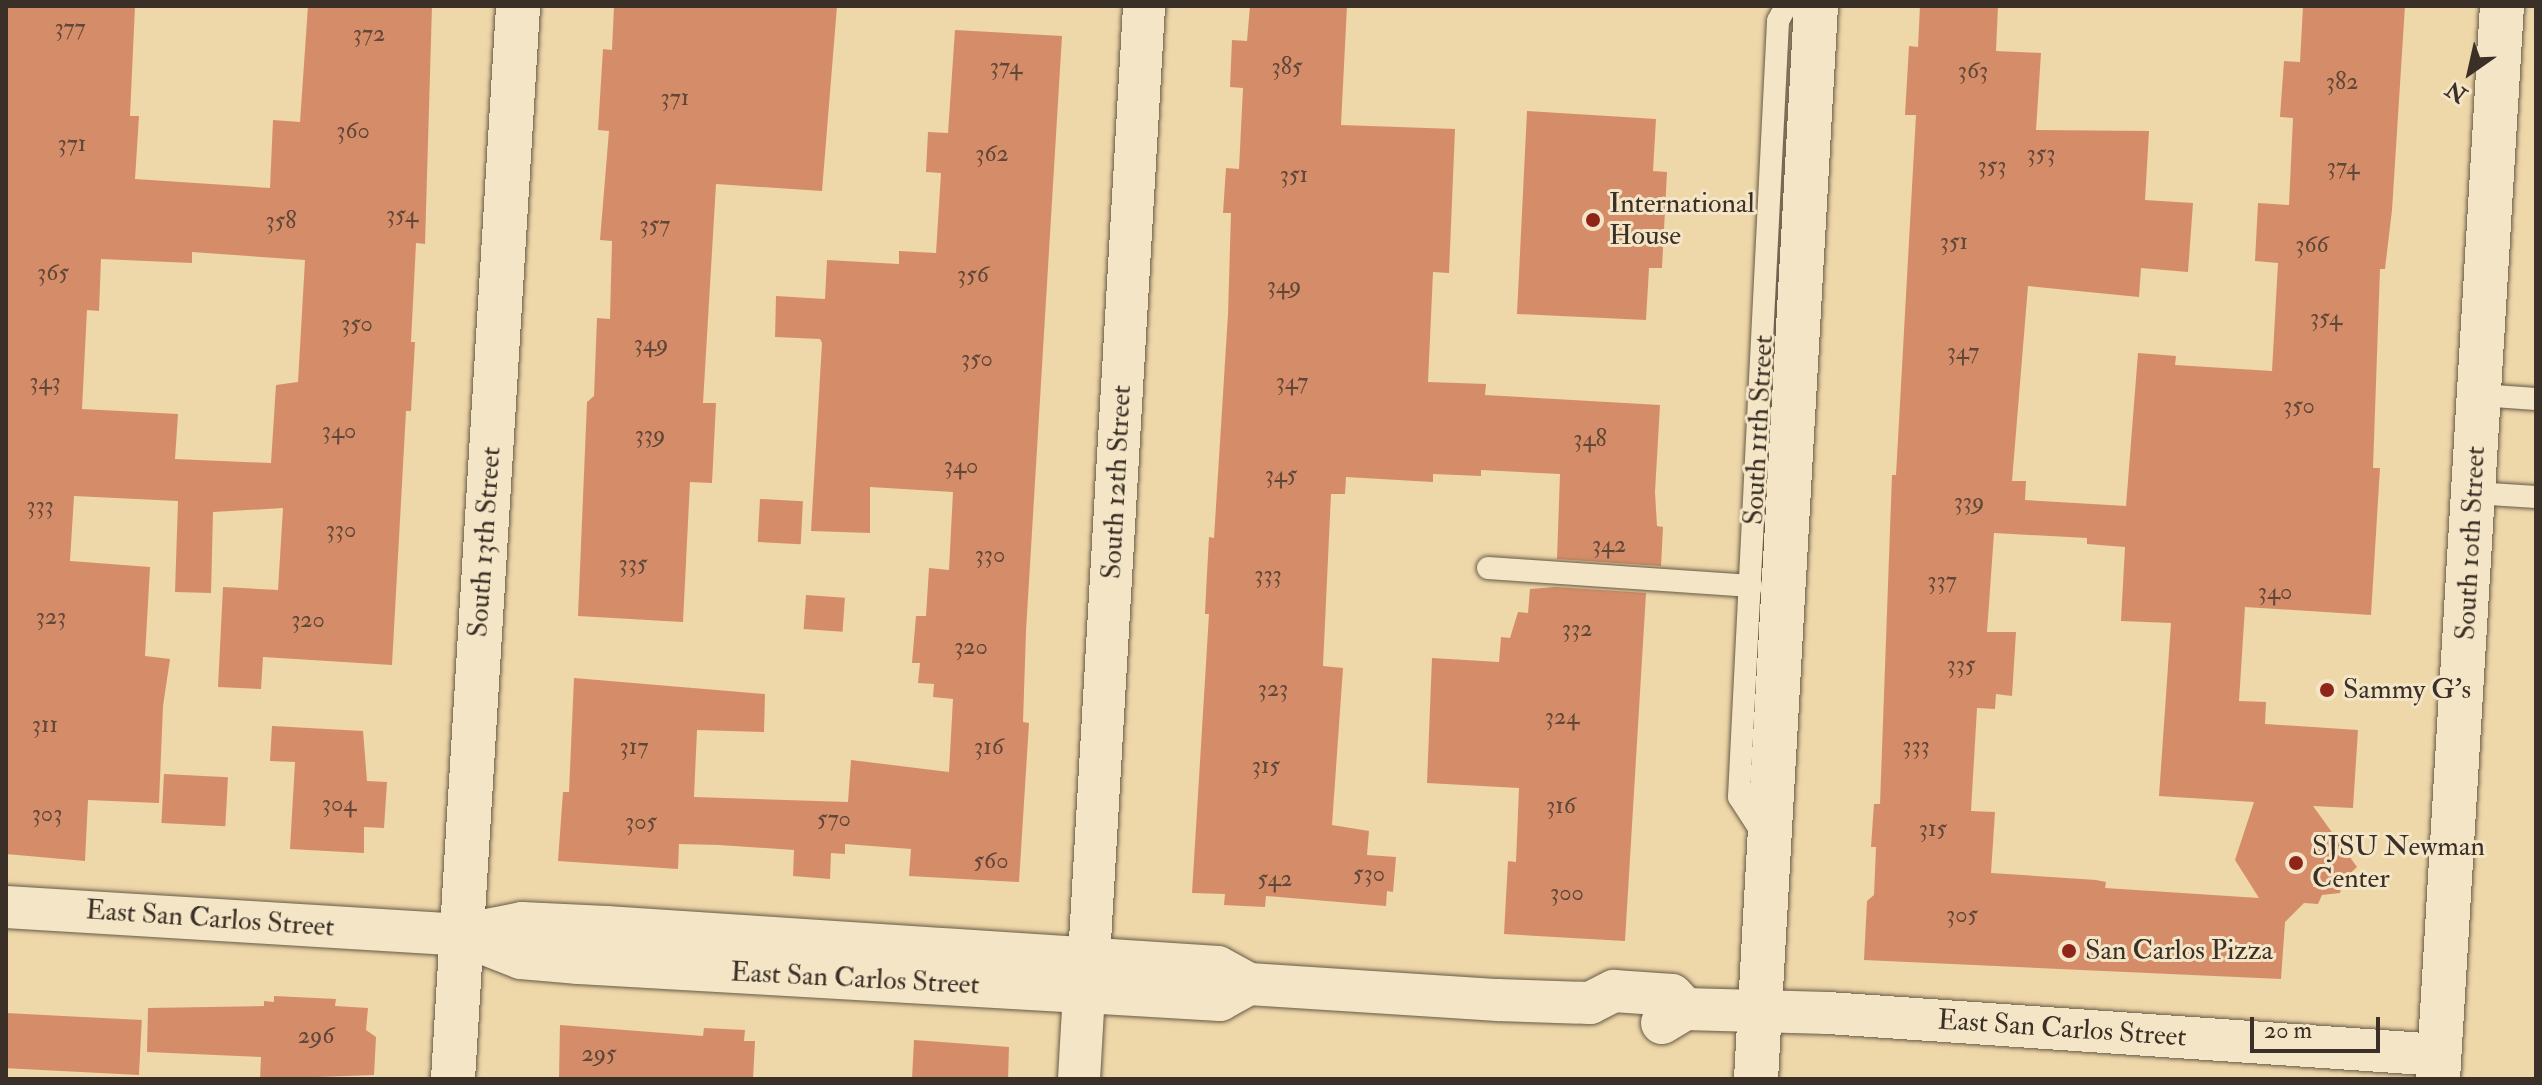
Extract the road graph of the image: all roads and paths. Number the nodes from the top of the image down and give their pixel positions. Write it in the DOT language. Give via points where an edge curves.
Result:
graph roads {
  1 [pos="518,6"];
  2 [pos="1144,6"];
  3 [pos="1786,6"];
  4 [pos="1816,6"];
  5 [pos="2502,6"];
  6 [pos="2480,395"];
  7 [pos="2536,399"];
  8 [pos="2474,493"];
  9 [pos="2536,497"];
  10 [pos="1488,568"];
  11 [pos="1751,586"];
  12 [pos="1771,846"];
  13 [pos="6,907"];
  14 [pos="462,935"];
  15 [pos="1087,976"];
  16 [pos="1760,1011"];
  17 [pos="2439,1067"];
  18 [pos="453,1079"];
  19 [pos="1079,1079"];
  20 [pos="1756,1079"];
  1 -- 14 [label="main road, South 13th Street"];
  2 -- 15 [label="street, South 12th Street"];
  3 -- 11 [label="lane, South 11th Street" via="1778,21"];
  4 -- 12 [label="main road, South 11th Street"];
  5 -- 6 [label="main road, South 10th Street"];
  6 -- 7 [label="lane"];
  6 -- 8 [label="main road, South 10th Street"];
  8 -- 9 [label="lane"];
  8 -- 17 [label="main road, South 10th Street"];
  10 -- 11 [label="lane"];
  11 -- 12 [label="lane, South 11th Street" via="1739,797"];
  12 -- 16 [label="main road, South 11th Street"];
  13 -- 14 [label="street, East San Carlos Street"];
  14 -- 15 [label="street, East San Carlos Street" via="521,958"];
  14 -- 18 [label="main road, South 13th Street"];
  15 -- 16 [label="street, East San Carlos Street" via="1220,1000 1249,984 1590,1003 1614,991 1672,995 1685,1009"];
  15 -- 19 [label="street, South 12th Street"];
  16 -- 17 [label="street, East San Carlos Street"];
  16 -- 20 [label="main road, South 11th Street"];
}
